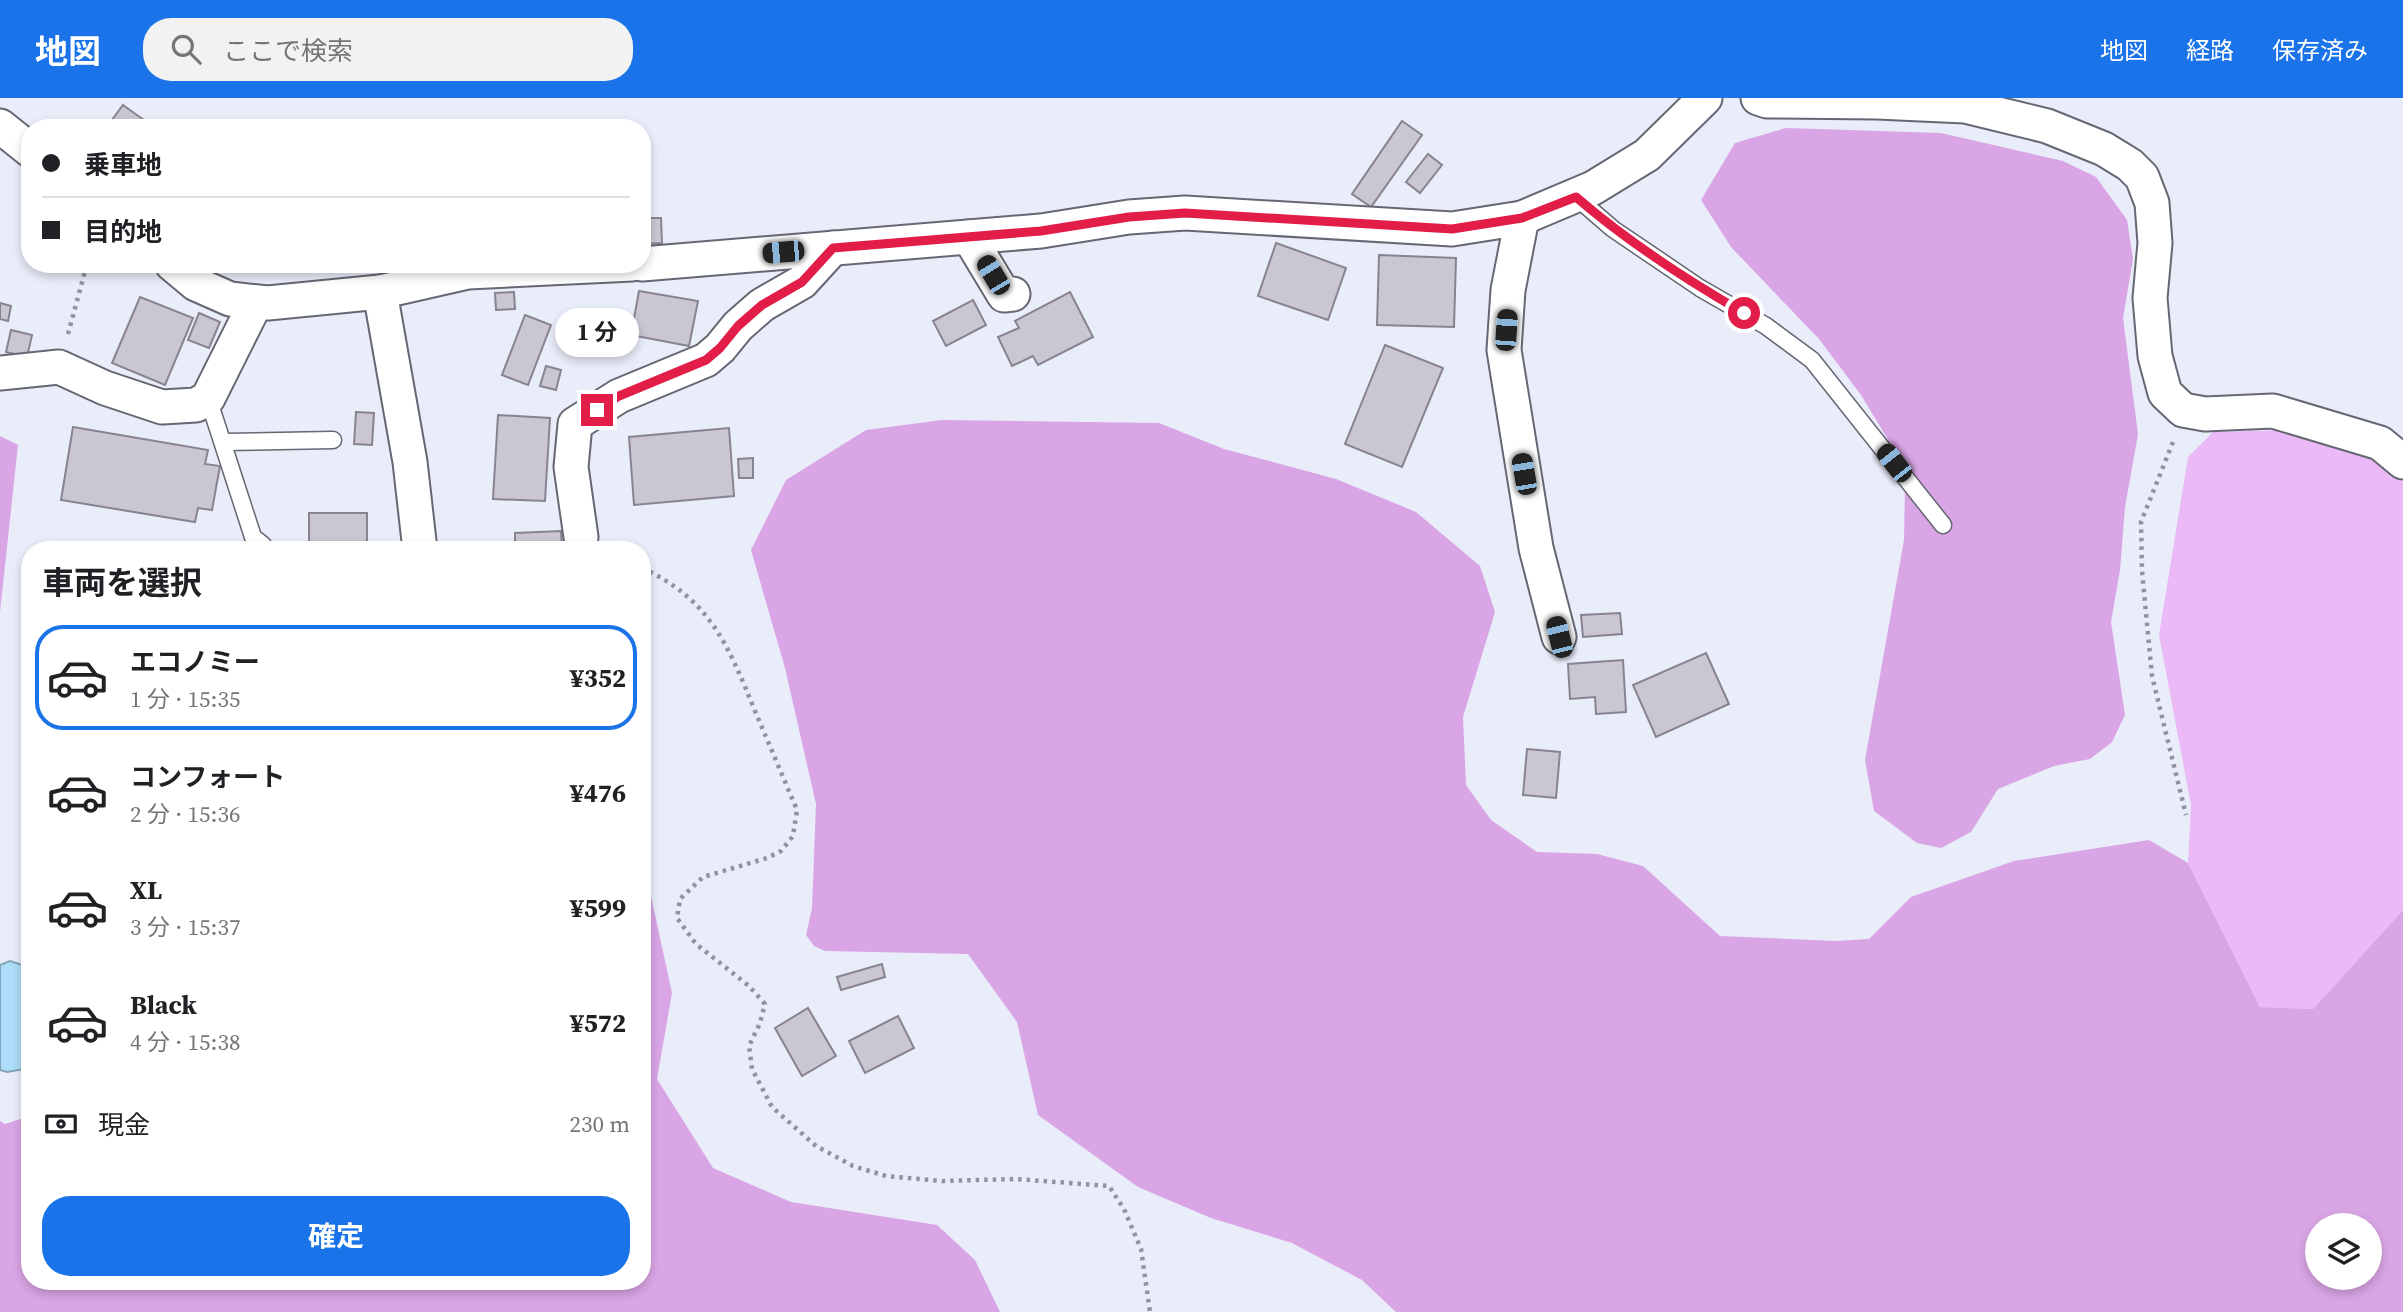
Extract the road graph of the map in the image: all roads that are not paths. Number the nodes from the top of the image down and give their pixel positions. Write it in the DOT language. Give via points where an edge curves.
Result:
graph roads {
  1 [pos="1705,98"];
  2 [pos="1758,98"];
  3 [pos="0,126"];
  4 [pos="21,143"];
  5 [pos="1576,197"];
  6 [pos="1522,218"];
  7 [pos="969,237"];
  8 [pos="833,248"];
  9 [pos="651,263"];
  10 [pos="183,273"];
  11 [pos="464,273"];
  12 [pos="380,292"];
  13 [pos="1013,294"];
  14 [pos="256,302"];
  15 [pos="0,373"];
  16 [pos="208,398"];
  17 [pos="333,440"];
  18 [pos="224,442"];
  19 [pos="2403,461"];
  20 [pos="1943,525"];
  21 [pos="581,537"];
  22 [pos="258,541"];
  23 [pos="419,541"];
  24 [pos="1559,637"];
  1 -- 5 [label="street" via="1647,155"];
  2 -- 19 [label="street" via="1965,106 2047,126 2104,149 2142,177 2152,204 2151,298 2155,356 2165,393 2183,410 2205,414 2273,411 2379,443"];
  3 -- 4 [label="street"];
  5 -- 6 [label="street"];
  5 -- 20 [label="lane" via="1613,229 1700,288 1778,333 1812,360"];
  6 -- 7 [label="street" via="1452,229 1185,213"];
  6 -- 24 [label="street" via="1508,290 1504,350 1536,548"];
  7 -- 8 [label="street"];
  7 -- 13 [label="street" via="1004,295"];
  8 -- 9 [label="street"];
  8 -- 21 [label="street" via="802,282 762,305 706,360 619,396 575,424 571,467"];
  10 -- 14 [label="street" via="230,299"];
  11 -- 12 [label="street"];
  12 -- 14 [label="street"];
  12 -- 23 [label="street"];
  14 -- 16 [label="street"];
  15 -- 16 [label="street" via="59,367 162,407 196,405"];
  16 -- 18 [label="lane"];
  17 -- 18 [label="lane"];
  18 -- 22 [label="lane"];
}
